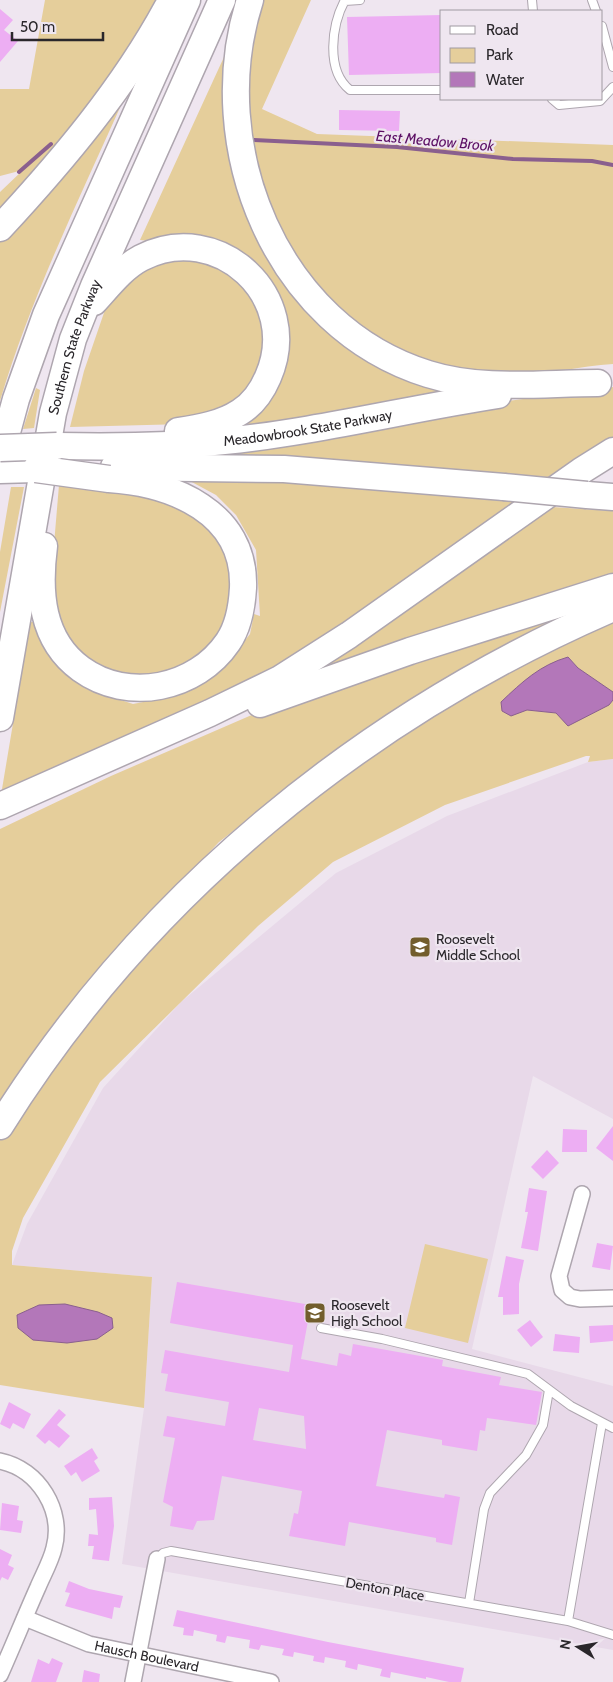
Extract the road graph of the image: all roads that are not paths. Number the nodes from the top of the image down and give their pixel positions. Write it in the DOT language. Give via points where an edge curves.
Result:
graph roads {
  1 [pos="171,0"];
  2 [pos="187,0"];
  3 [pos="222,0"];
  4 [pos="250,0"];
  5 [pos="345,0"];
  6 [pos="360,0"];
  7 [pos="603,30"];
  8 [pos="613,66"];
  9 [pos="613,88"];
  10 [pos="440,90"];
  11 [pos="603,98"];
  12 [pos="553,100"];
  13 [pos="601,100"];
  14 [pos="0,228"];
  15 [pos="83,313"];
  16 [pos="605,382"];
  17 [pos="53,413"];
  18 [pos="57,446"];
  19 [pos="0,448"];
  20 [pos="613,452"];
  21 [pos="0,458"];
  22 [pos="108,464"];
  23 [pos="0,470"];
  24 [pos="613,497"];
  25 [pos="613,587"];
  26 [pos="613,608"];
  27 [pos="0,718"];
  28 [pos="38,795"];
  29 [pos="0,806"];
  30 [pos="0,817"];
  31 [pos="0,1126"];
  32 [pos="582,1194"];
  33 [pos="613,1298"];
  34 [pos="321,1328"];
  35 [pos="549,1390"];
  36 [pos="602,1423"];
  37 [pos="613,1428"];
  38 [pos="0,1461"];
  39 [pos="157,1559"];
  40 [pos="469,1603"];
  41 [pos="25,1618"];
  42 [pos="568,1621"];
  43 [pos="613,1635"];
  44 [pos="138,1655"];
  45 [pos="0,1675"];
  46 [pos="133,1682"];
  47 [pos="271,1682"];
  1 -- 14 [label="highway" via="138,56 108,98 63,157"];
  2 -- 21 [label="highway" via="46,315 16,399"];
  3 -- 15 [label="highway, Southern State Parkway"];
  4 -- 16 [label="highway" via="240,38 237,74 246,176 277,252 312,299 374,350 426,373 478,384"];
  5 -- 6 [label="lane"];
  5 -- 10 [label="lane" via="333,36 336,66 344,85 350,90"];
  7 -- 8 [label="lane"];
  9 -- 11 [label="lane"];
  12 -- 13 [label="lane" via="559,105"];
  15 -- 17 [label="highway, Southern State Parkway" via="65,364"];
  15 -- 18 [label="highway" via="121,273 140,259 172,248 205,250 238,265 263,290 276,326 274,361 266,383 254,400 222,421 182,430"];
  16 -- 22 [label="highway, Meadowbrook State Parkway" via="463,401 271,435 197,443"];
  17 -- 22 [label="highway" via="41,583 43,610 50,630 70,659 97,679 130,688 167,685 203,666 228,641 241,610 243,584 240,561 225,529 201,506 167,489 138,482"];
  17 -- 27 [label="highway, Southern State Parkway"];
  18 -- 19 [label="highway, Meadowbrook State Parkway, bridge"];
  18 -- 22 [label="highway, Meadowbrook State Parkway"];
  20 -- 28 [label="highway" via="280,679"];
  22 -- 23 [label="highway, bridge"];
  22 -- 24 [label="highway, Meadowbrook State Parkway, bridge" via="284,470"];
  25 -- 28 [label="highway" via="474,630 286,695"];
  26 -- 31 [label="highway" via="507,658 422,707 323,775 264,823 193,886 124,961 60,1038"];
  28 -- 29 [label="highway"];
  28 -- 30 [label="highway"];
  32 -- 33 [label="street" via="559,1276 562,1290 570,1297 580,1299"];
  34 -- 35 [label="lane" via="528,1374"];
  35 -- 36 [label="lane"];
  35 -- 40 [label="lane" via="543,1425 526,1455 490,1493 484,1509"];
  36 -- 37 [label="lane"];
  36 -- 42 [label="lane"];
  38 -- 41 [label="street" via="32,1477 50,1501 56,1524 54,1548"];
  39 -- 40 [label="lane, Denton Place" via="171,1551"];
  39 -- 44 [label="street"];
  40 -- 42 [label="lane, Denton Place"];
  41 -- 44 [label="street, Hausch Boulevard" via="89,1644"];
  41 -- 45 [label="street"];
  42 -- 43 [label="lane, Denton Place"];
  44 -- 46 [label="street"];
  44 -- 47 [label="street, Hausch Boulevard"];
}
